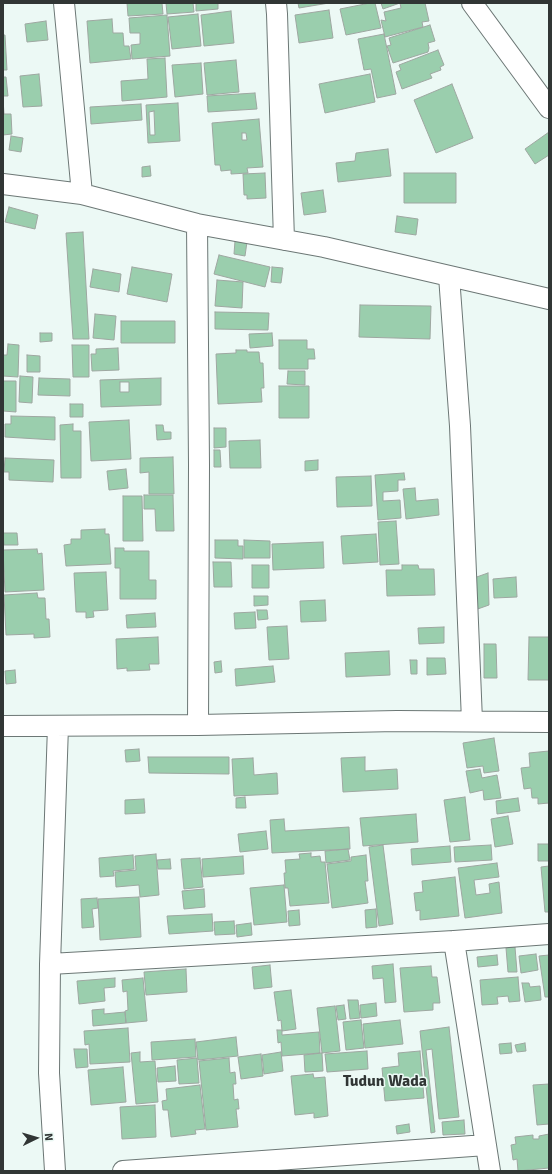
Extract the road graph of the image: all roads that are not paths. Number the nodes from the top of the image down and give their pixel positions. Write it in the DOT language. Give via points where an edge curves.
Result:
graph roads {
  1 [pos="64,3"];
  2 [pos="276,3"];
  3 [pos="472,3"];
  4 [pos="549,108"];
  5 [pos="3,184"];
  6 [pos="82,194"];
  7 [pos="197,224"];
  8 [pos="284,240"];
  9 [pos="449,276"];
  10 [pos="549,299"];
  11 [pos="472,721"];
  12 [pos="549,722"];
  13 [pos="3,726"];
  14 [pos="58,726"];
  15 [pos="198,726"];
  16 [pos="549,934"];
  17 [pos="454,941"];
  18 [pos="50,964"];
  19 [pos="486,1145"];
  20 [pos="273,1166"];
  21 [pos="55,1171"];
  22 [pos="123,1171"];
  23 [pos="490,1171"];
  1 -- 6 [label="street"];
  2 -- 8 [label="street"];
  3 -- 4 [label="street"];
  5 -- 6 [label="street"];
  6 -- 7 [label="street"];
  7 -- 8 [label="street"];
  7 -- 15 [label="street"];
  8 -- 9 [label="street"];
  9 -- 10 [label="street"];
  9 -- 11 [label="street" via="460,426"];
  11 -- 12 [label="street"];
  11 -- 15 [label="street"];
  13 -- 14 [label="street"];
  14 -- 15 [label="street"];
  14 -- 18 [label="street"];
  16 -- 17 [label="street"];
  17 -- 18 [label="street"];
  17 -- 19 [label="street"];
  18 -- 21 [label="street" via="49,1073"];
  19 -- 20 [label="street"];
  19 -- 23 [label="street"];
  20 -- 22 [label="street"];
}
